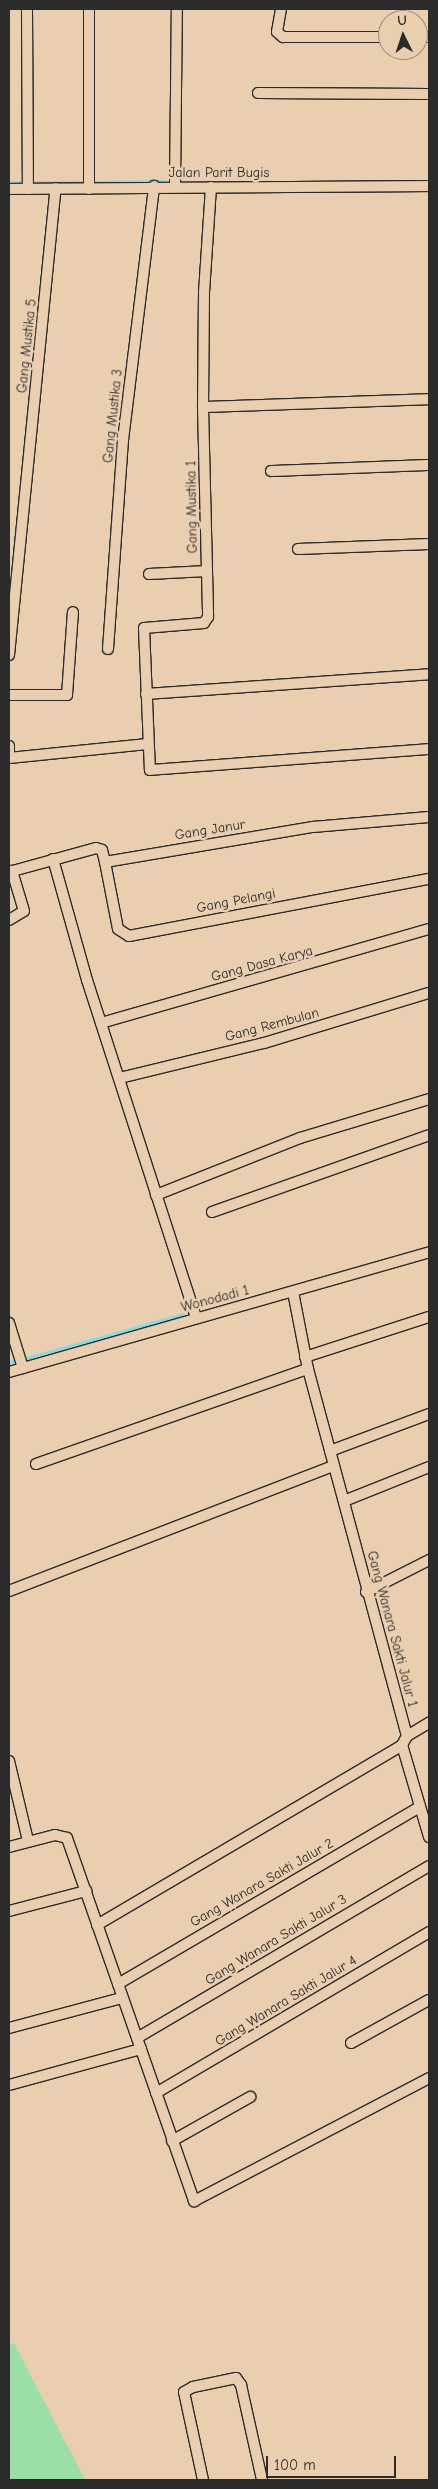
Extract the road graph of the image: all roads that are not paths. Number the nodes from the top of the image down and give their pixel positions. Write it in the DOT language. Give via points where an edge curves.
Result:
graph roads {
  1 [pos="27,9"];
  2 [pos="90,9"];
  3 [pos="177,9"];
  4 [pos="280,9"];
  5 [pos="378,37"];
  6 [pos="258,93"];
  7 [pos="429,94"];
  8 [pos="28,184"];
  9 [pos="89,184"];
  10 [pos="154,186"];
  11 [pos="175,186"];
  12 [pos="429,186"];
  13 [pos="211,187"];
  14 [pos="56,188"];
  15 [pos="9,189"];
  16 [pos="429,399"];
  17 [pos="203,407"];
  18 [pos="429,465"];
  19 [pos="271,471"];
  20 [pos="429,544"];
  21 [pos="298,549"];
  22 [pos="207,570"];
  23 [pos="149,574"];
  24 [pos="73,612"];
  25 [pos="108,649"];
  26 [pos="9,655"];
  27 [pos="429,674"];
  28 [pos="146,694"];
  29 [pos="9,695"];
  30 [pos="147,744"];
  31 [pos="9,746"];
  32 [pos="429,749"];
  33 [pos="9,758"];
  34 [pos="429,817"];
  35 [pos="53,858"];
  36 [pos="105,862"];
  37 [pos="10,872"];
  38 [pos="429,879"];
  39 [pos="9,920"];
  40 [pos="429,929"];
  41 [pos="429,993"];
  42 [pos="101,1023"];
  43 [pos="120,1078"];
  44 [pos="429,1099"];
  45 [pos="429,1135"];
  46 [pos="156,1195"];
  47 [pos="212,1212"];
  48 [pos="429,1252"];
  49 [pos="293,1292"];
  50 [pos="429,1317"];
  51 [pos="196,1318"];
  52 [pos="9,1323"];
  53 [pos="305,1357"];
  54 [pos="23,1368"];
  55 [pos="308,1369"];
  56 [pos="9,1372"];
  57 [pos="429,1414"];
  58 [pos="330,1451"];
  59 [pos="36,1464"];
  60 [pos="333,1466"];
  61 [pos="429,1467"];
  62 [pos="344,1501"];
  63 [pos="429,1560"];
  64 [pos="9,1591"];
  65 [pos="366,1592"];
  66 [pos="429,1723"];
  67 [pos="404,1741"];
  68 [pos="9,1761"];
  69 [pos="420,1807"];
  70 [pos="428,1832"];
  71 [pos="28,1841"];
  72 [pos="9,1847"];
  73 [pos="429,1866"];
  74 [pos="86,1891"];
  75 [pos="9,1911"];
  76 [pos="97,1925"];
  77 [pos="429,1932"];
  78 [pos="118,1984"];
  79 [pos="122,1998"];
  80 [pos="429,2000"];
  81 [pos="9,2028"];
  82 [pos="137,2038"];
  83 [pos="351,2043"];
  84 [pos="141,2049"];
  85 [pos="429,2078"];
  86 [pos="9,2085"];
  87 [pos="156,2093"];
  88 [pos="250,2097"];
  89 [pos="172,2141"];
  90 [pos="203,2480"];
  91 [pos="262,2480"];
  1 -- 8 [label="street"];
  2 -- 9 [label="street"];
  3 -- 11 [label="street"];
  4 -- 5 [label="street" via="277,32 287,38"];
  6 -- 7 [label="street"];
  8 -- 14 [label="street, Jalan Parit Bugis"];
  8 -- 15 [label="street, Jalan Parit Bugis"];
  9 -- 10 [label="street, Jalan Parit Bugis"];
  9 -- 14 [label="street, Jalan Parit Bugis"];
  10 -- 11 [label="street, Jalan Parit Bugis"];
  10 -- 25 [label="street, Gang Mustika 3" via="125,424"];
  11 -- 13 [label="street, Jalan Parit Bugis"];
  12 -- 13 [label="street, Jalan Parit Bugis"];
  13 -- 17 [label="street, Gang Mustika 1" via="204,293"];
  14 -- 26 [label="street, Gang Mustika 5"];
  16 -- 17 [label="street"];
  17 -- 22 [label="street, Gang Mustika 1"];
  18 -- 19 [label="street"];
  20 -- 21 [label="street"];
  22 -- 23 [label="street"];
  22 -- 28 [label="street, Gang Mustika 1" via="208,617 204,623 144,628"];
  24 -- 29 [label="street" via="67,694"];
  27 -- 28 [label="street"];
  28 -- 30 [label="street, Gang Mustika 1"];
  30 -- 32 [label="street, Gang Mustika 1" via="149,768 154,771"];
  30 -- 33 [label="street"];
  31 -- 33 [label="street"];
  34 -- 36 [label="street, Gang Janur" via="313,827"];
  35 -- 36 [label="street" via="96,848 102,850"];
  35 -- 37 [label="street"];
  35 -- 42 [label="street"];
  36 -- 38 [label="street, Gang Pelangi" via="118,929 129,936"];
  37 -- 39 [label="street" via="24,911"];
  40 -- 42 [label="street, Gang Dasa Karya"];
  41 -- 43 [label="street, Gang Rembulan" via="264,1043"];
  42 -- 43 [label="street"];
  43 -- 46 [label="street"];
  44 -- 46 [label="street" via="300,1138"];
  45 -- 47 [label="street"];
  46 -- 51 [label="street"];
  48 -- 49 [label="street, Wonodadi 1"];
  49 -- 51 [label="street, Wonodadi 1"];
  49 -- 53 [label="street, Gang Wanara Sakti Jalur 1"];
  50 -- 53 [label="street"];
  51 -- 54 [label="street, Wonodadi 1"];
  52 -- 54 [label="street"];
  53 -- 55 [label="street, Gang Wanara Sakti Jalur 1"];
  54 -- 56 [label="street, Wonodadi 1"];
  55 -- 58 [label="street, Gang Wanara Sakti Jalur 1"];
  55 -- 59 [label="street"];
  57 -- 58 [label="street"];
  58 -- 60 [label="street, Gang Wanara Sakti Jalur 1"];
  60 -- 62 [label="street, Gang Wanara Sakti Jalur 1"];
  60 -- 64 [label="street"];
  61 -- 62 [label="street"];
  62 -- 65 [label="street, Gang Wanara Sakti Jalur 1"];
  63 -- 65 [label="street"];
  65 -- 67 [label="street, Gang Wanara Sakti Jalur 1"];
  66 -- 67 [label="street"];
  67 -- 69 [label="street, Gang Wanara Sakti Jalur 1"];
  67 -- 76 [label="street"];
  68 -- 71 [label="street"];
  69 -- 70 [label="street, Gang Wanara Sakti Jalur 1"];
  69 -- 78 [label="street, Gang Wanara Sakti Jalur 2"];
  71 -- 72 [label="street"];
  71 -- 74 [label="street" via="55,1836 67,1838"];
  73 -- 82 [label="street, Gang Wanara Sakti Jalur 3"];
  74 -- 75 [label="street"];
  74 -- 76 [label="street"];
  76 -- 78 [label="street"];
  77 -- 87 [label="street, Gang Wanara Sakti Jalur 4"];
  78 -- 79 [label="street"];
  79 -- 81 [label="street"];
  79 -- 82 [label="street"];
  80 -- 83 [label="street"];
  82 -- 84 [label="street"];
  84 -- 86 [label="street"];
  84 -- 87 [label="street"];
  85 -- 89 [label="street" via="195,2201"];
  87 -- 89 [label="street"];
  88 -- 89 [label="street"];
  90 -- 91 [label="street" via="184,2392 193,2386 236,2378 241,2385"];
}
